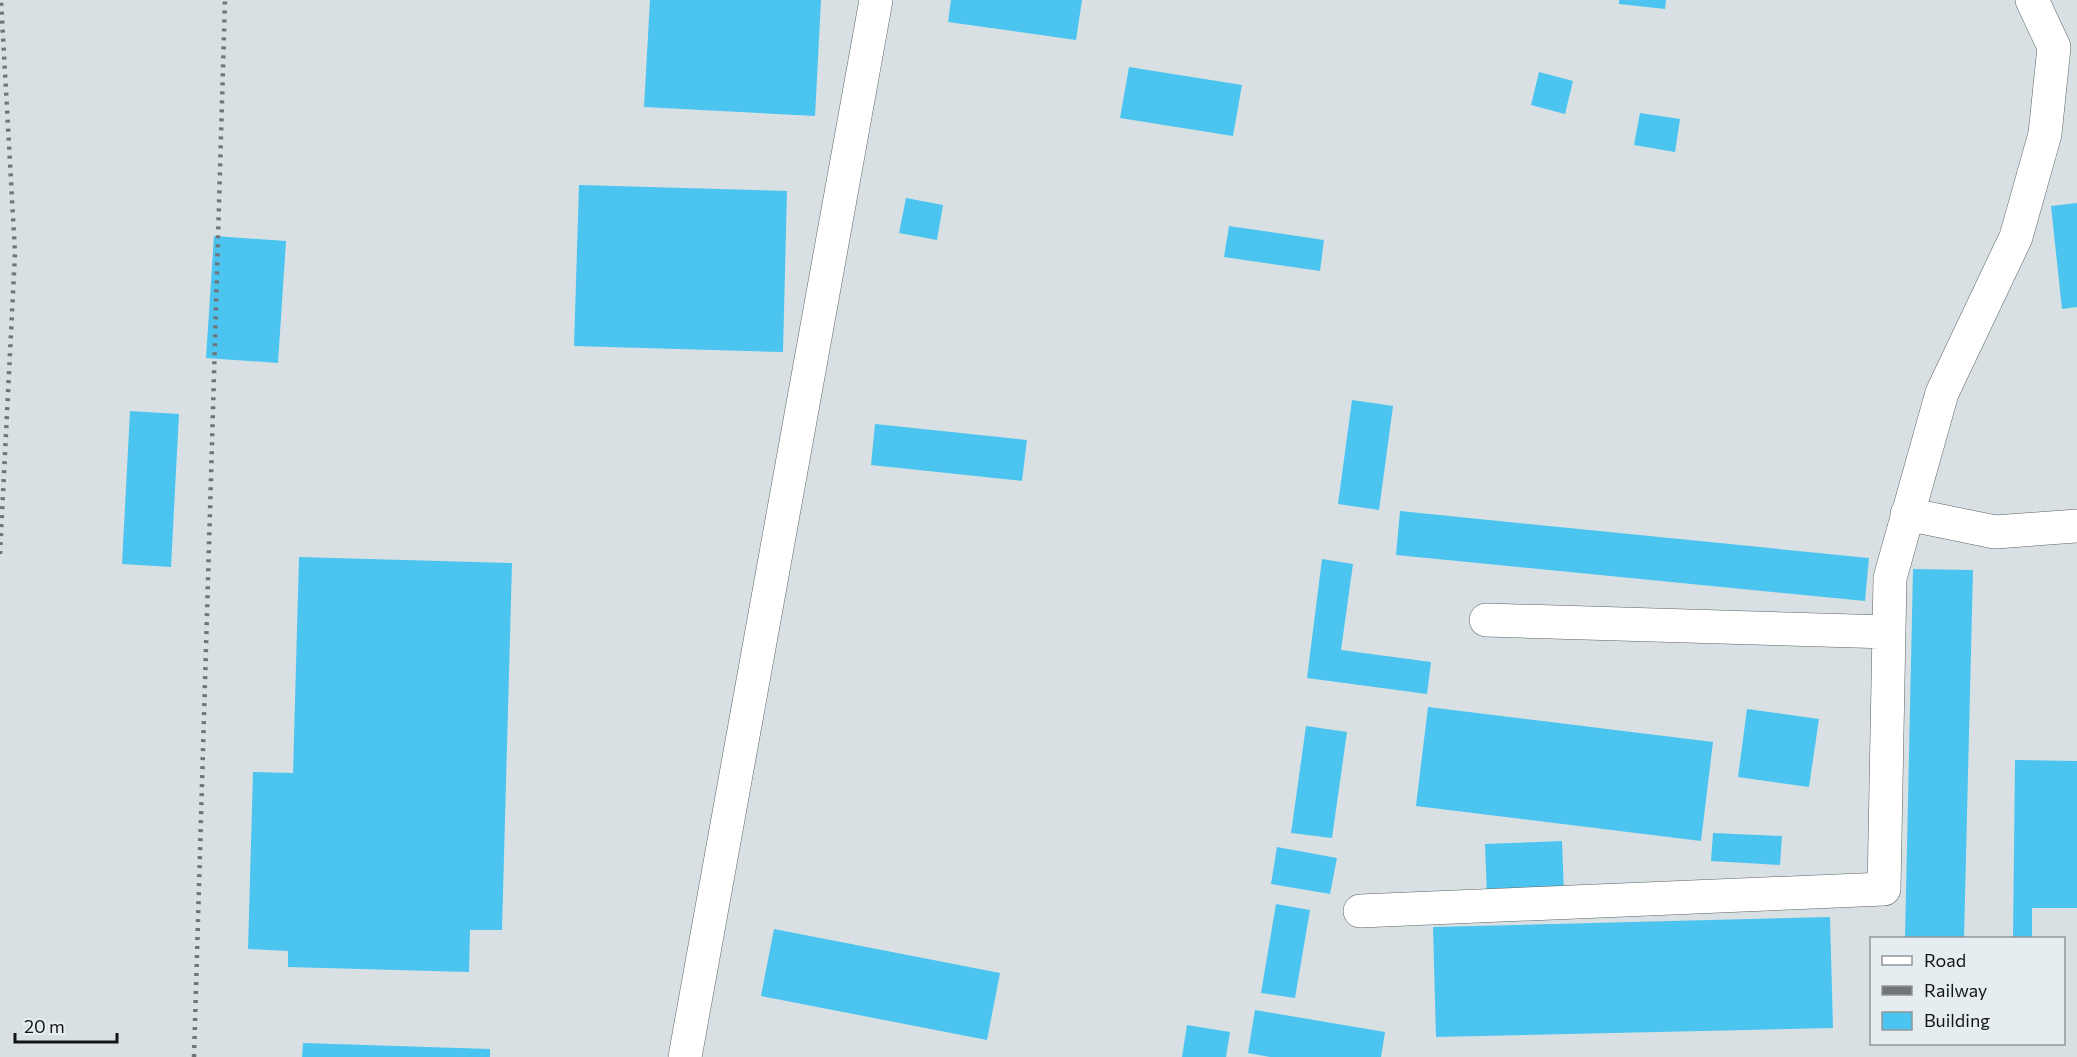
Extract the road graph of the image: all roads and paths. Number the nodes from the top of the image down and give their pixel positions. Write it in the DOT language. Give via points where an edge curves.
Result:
graph roads {
  1 [pos="876,0"];
  2 [pos="2032,0"];
  3 [pos="1907,514"];
  4 [pos="2077,526"];
  5 [pos="1486,620"];
  6 [pos="1889,632"];
  7 [pos="1360,911"];
  8 [pos="685,1057"];
  1 -- 8 [label="lane"];
  2 -- 3 [label="lane" via="2054,47 2045,134 2016,237 1942,393"];
  3 -- 4 [label="lane" via="1995,532"];
  3 -- 6 [label="lane" via="1890,578"];
  5 -- 6 [label="lane"];
  6 -- 7 [label="lane" via="1884,890"];
}
